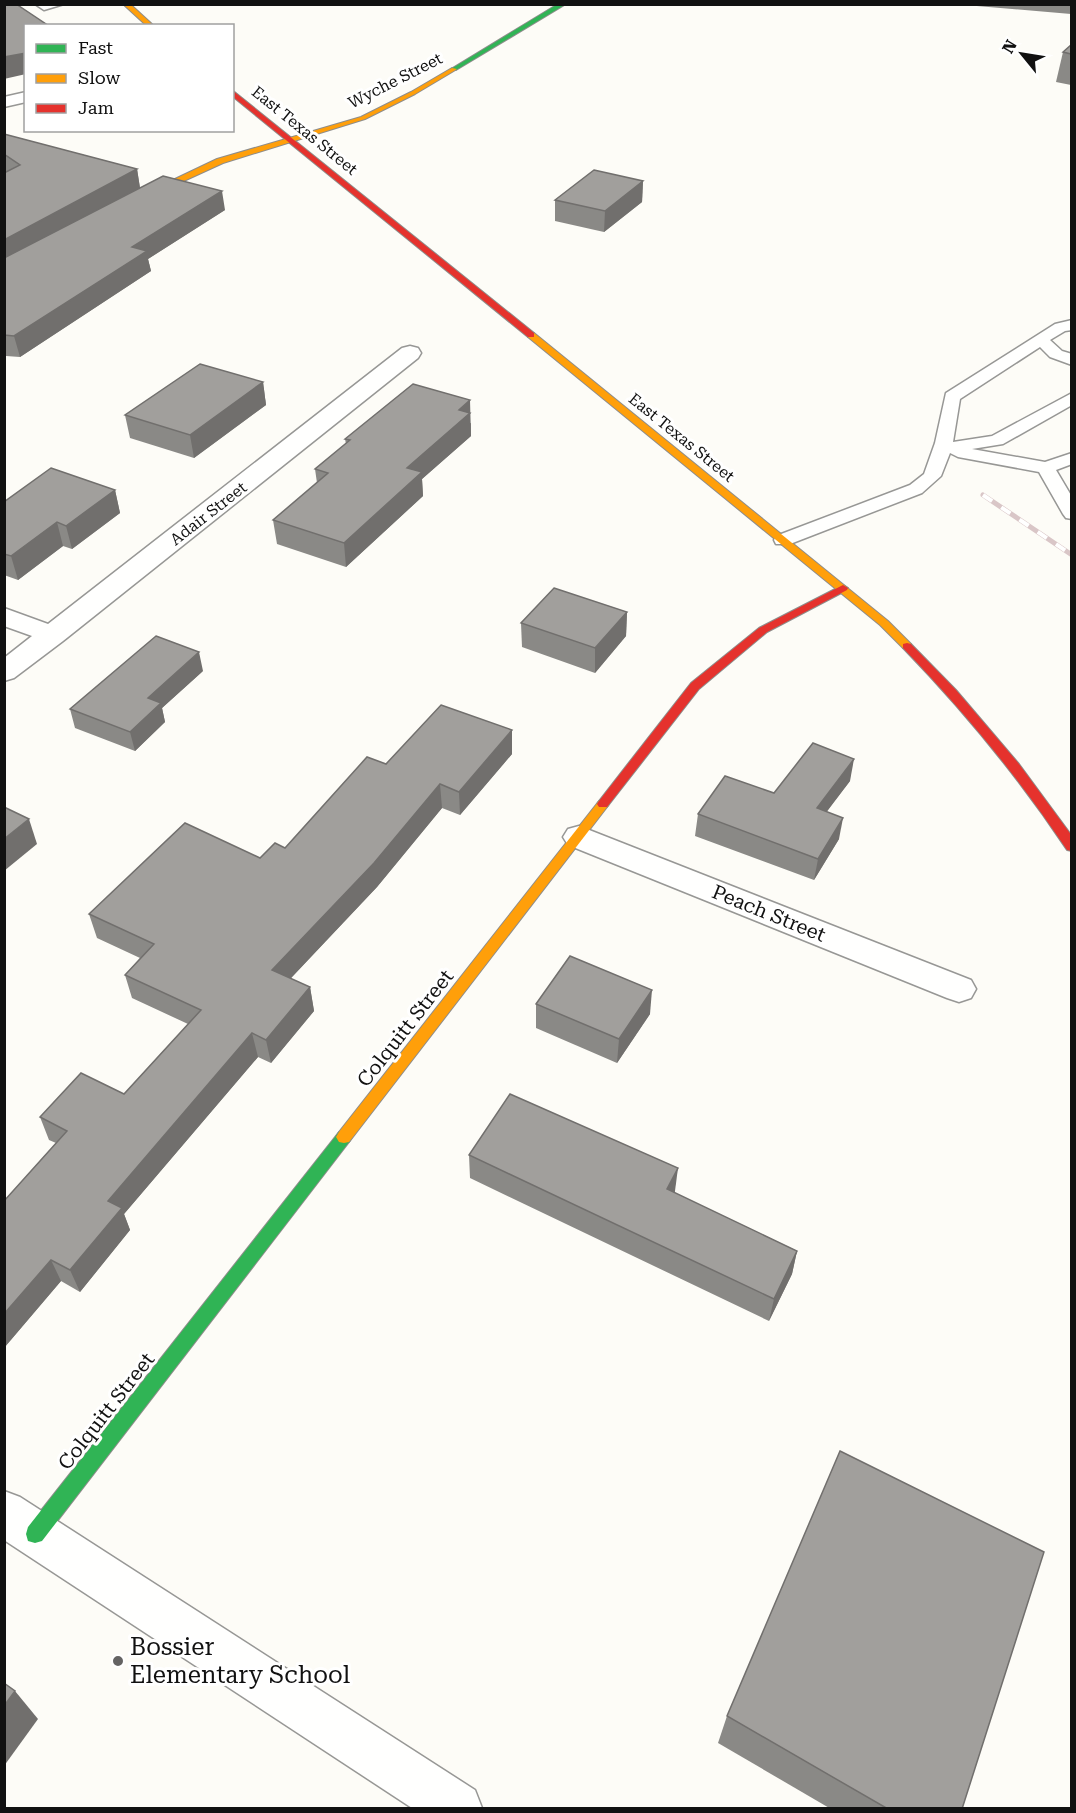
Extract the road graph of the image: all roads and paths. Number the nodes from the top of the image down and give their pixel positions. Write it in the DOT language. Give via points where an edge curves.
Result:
graph roads {
  1 [pos="59,4"];
  2 [pos="126,4"];
  3 [pos="563,4"];
  4 [pos="45,9"];
  5 [pos="149,24"];
  6 [pos="234,95"];
  7 [pos="24,97"];
  8 [pos="4,102"];
  9 [pos="290,139"];
  10 [pos="129,204"];
  11 [pos="1071,325"];
  12 [pos="1041,340"];
  13 [pos="410,353"];
  14 [pos="1071,360"];
  15 [pos="1071,398"];
  16 [pos="941,449"];
  17 [pos="1071,459"];
  18 [pos="1046,468"];
  19 [pos="1071,514"];
  20 [pos="783,540"];
  21 [pos="843,588"];
  22 [pos="4,616"];
  23 [pos="53,635"];
  24 [pos="4,672"];
  25 [pos="579,837"];
  26 [pos="1071,847"];
  27 [pos="959,989"];
  28 [pos="20,1523"];
  29 [pos="457,1809"];
  1 -- 4 [label="lane"];
  2 -- 5 [label="street"];
  3 -- 9 [label="street, Wyche Street" via="413,93 363,118"];
  6 -- 9 [label="street, East Texas Street"];
  7 -- 8 [label="street"];
  9 -- 10 [label="street, Wyche Street" via="220,162"];
  9 -- 20 [label="street, East Texas Street"];
  11 -- 12 [label="lane" via="1060,327"];
  12 -- 14 [label="lane" via="1056,354"];
  12 -- 16 [label="lane" via="952,397"];
  13 -- 23 [label="street, Adair Street"];
  15 -- 16 [label="lane" via="997,440"];
  16 -- 18 [label="lane"];
  16 -- 20 [label="lane" via="932,476 916,489"];
  17 -- 18 [label="lane"];
  18 -- 19 [label="lane"];
  20 -- 21 [label="street, East Texas Street"];
  21 -- 25 [label="street, Colquitt Street" via="763,630 695,686"];
  21 -- 26 [label="street, East Texas Street" via="929,666 973,714"];
  22 -- 23 [label="street"];
  23 -- 24 [label="street, Adair Street"];
  25 -- 27 [label="street, Peach Street"];
  25 -- 28 [label="street, Colquitt Street"];
  28 -- 29 [label="street"];
}
